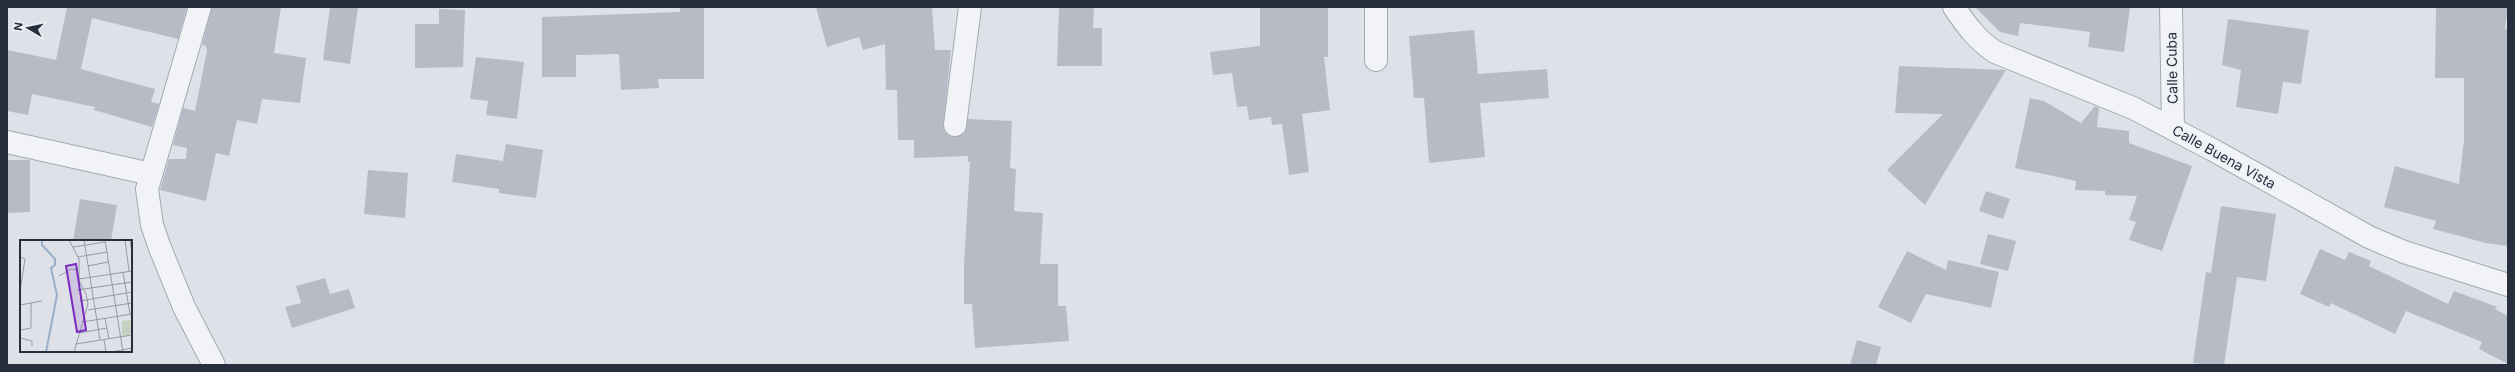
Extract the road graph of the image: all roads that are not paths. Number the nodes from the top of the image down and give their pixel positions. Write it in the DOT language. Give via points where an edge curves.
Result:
graph roads {
  1 [pos="200,7"];
  2 [pos="970,7"];
  3 [pos="1376,7"];
  4 [pos="1954,7"];
  5 [pos="2171,7"];
  6 [pos="1376,60"];
  7 [pos="955,125"];
  8 [pos="2173,128"];
  9 [pos="7,142"];
  10 [pos="151,174"];
  11 [pos="2508,285"];
  12 [pos="214,365"];
  1 -- 10 [label="street"];
  2 -- 7 [label="street"];
  3 -- 6 [label="street"];
  4 -- 8 [label="street, Calle Buena Vista" via="1967,27 1995,52 2133,108"];
  5 -- 8 [label="street, Calle Cuba"];
  8 -- 11 [label="street, Calle Buena Vista" via="2369,237 2404,252"];
  9 -- 10 [label="street"];
  10 -- 12 [label="street" via="147,189 152,225 184,307"];
}
